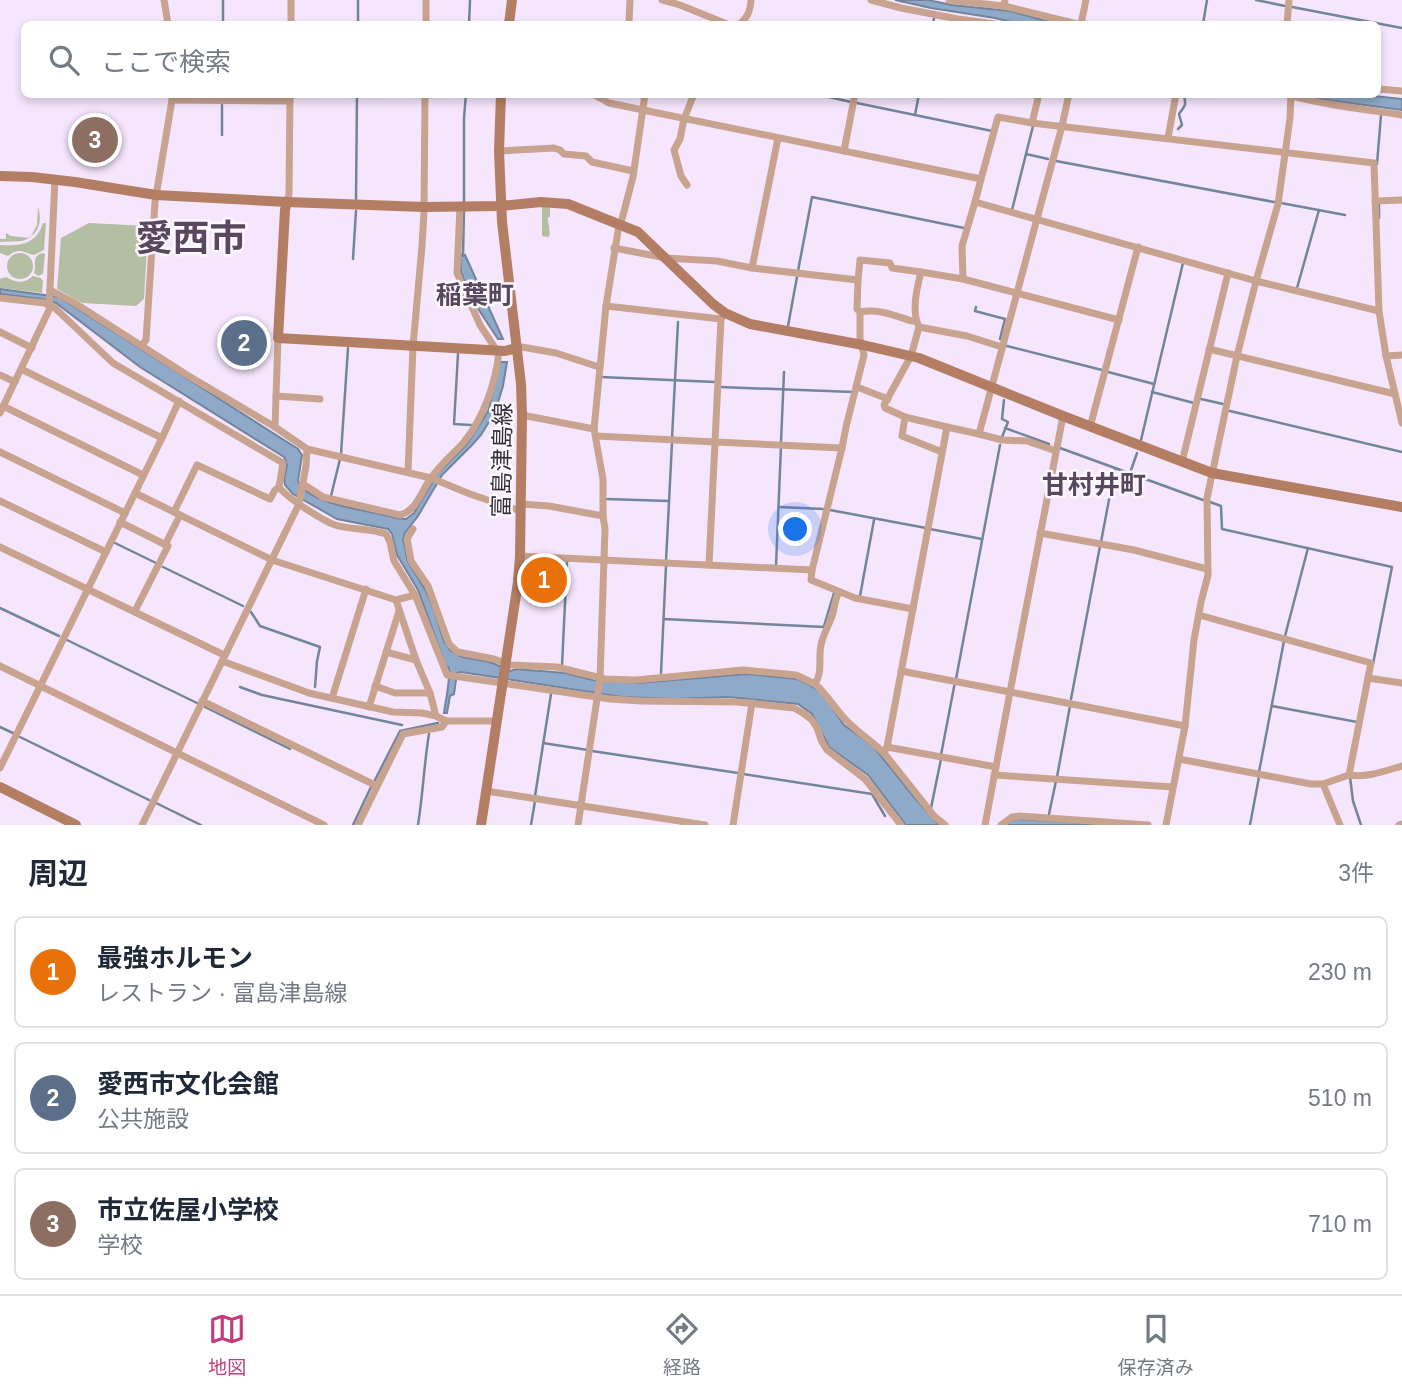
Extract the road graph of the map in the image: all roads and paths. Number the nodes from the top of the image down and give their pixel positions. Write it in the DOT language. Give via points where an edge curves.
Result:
graph roads {
  1 [pos="164,0"];
  2 [pos="291,0"];
  3 [pos="426,0"];
  4 [pos="512,0"];
  5 [pos="630,0"];
  6 [pos="662,0"];
  7 [pos="751,0"];
  8 [pos="872,0"];
  9 [pos="949,0"];
  10 [pos="1086,0"];
  11 [pos="1289,0"];
  12 [pos="1004,3"];
  13 [pos="168,21"];
  14 [pos="291,21"];
  15 [pos="426,21"];
  16 [pos="509,21"];
  17 [pos="629,21"];
  18 [pos="720,21"];
  19 [pos="743,21"];
  20 [pos="973,21"];
  21 [pos="1068,21"];
  22 [pos="1080,21"];
  23 [pos="1287,21"];
  24 [pos="1381,89"];
  25 [pos="1402,92"];
  26 [pos="173,98"];
  27 [pos="290,98"];
  28 [pos="425,98"];
  29 [pos="501,98"];
  30 [pos="600,98"];
  31 [pos="644,98"];
  32 [pos="692,98"];
  33 [pos="854,98"];
  34 [pos="1037,98"];
  35 [pos="1068,98"];
  36 [pos="1174,98"];
  37 [pos="1288,98"];
  38 [pos="1301,98"];
  39 [pos="643,110"];
  40 [pos="1402,115"];
  41 [pos="684,119"];
  42 [pos="1032,123"];
  43 [pos="1062,126"];
  44 [pos="778,138"];
  45 [pos="1168,138"];
  46 [pos="499,150"];
  47 [pos="844,151"];
  48 [pos="1285,151"];
  49 [pos="633,170"];
  50 [pos="0,176"];
  51 [pos="55,179"];
  52 [pos="981,179"];
  53 [pos="687,184"];
  54 [pos="156,195"];
  55 [pos="1375,201"];
  56 [pos="1402,201"];
  57 [pos="287,202"];
  58 [pos="975,202"];
  59 [pos="501,206"];
  60 [pos="424,207"];
  61 [pos="463,207"];
  62 [pos="1036,219"];
  63 [pos="619,225"];
  64 [pos="1138,247"];
  65 [pos="614,248"];
  66 [pos="666,258"];
  67 [pos="752,268"];
  68 [pos="921,272"];
  69 [pos="1228,273"];
  70 [pos="963,279"];
  71 [pos="858,280"];
  72 [pos="1256,281"];
  73 [pos="1017,293"];
  74 [pos="0,298"];
  75 [pos="50,298"];
  76 [pos="606,306"];
  77 [pos="1378,311"];
  78 [pos="860,312"];
  79 [pos="723,316"];
  80 [pos="1119,320"];
  81 [pos="917,323"];
  82 [pos="0,332"];
  83 [pos="278,338"];
  84 [pos="142,345"];
  85 [pos="863,345"];
  86 [pos="413,346"];
  87 [pos="1002,347"];
  88 [pos="32,348"];
  89 [pos="517,348"];
  90 [pos="1209,349"];
  91 [pos="498,351"];
  92 [pos="1402,355"];
  93 [pos="911,356"];
  94 [pos="1237,356"];
  95 [pos="1386,356"];
  96 [pos="599,367"];
  97 [pos="21,369"];
  98 [pos="0,375"];
  99 [pos="15,382"];
  100 [pos="857,387"];
  101 [pos="992,388"];
  102 [pos="1395,394"];
  103 [pos="276,396"];
  104 [pos="320,399"];
  105 [pos="888,399"];
  106 [pos="179,401"];
  107 [pos="2,410"];
  108 [pos="523,415"];
  109 [pos="1063,416"];
  110 [pos="905,417"];
  111 [pos="1402,423"];
  112 [pos="275,427"];
  113 [pos="947,427"];
  114 [pos="1090,427"];
  115 [pos="595,433"];
  116 [pos="979,434"];
  117 [pos="162,438"];
  118 [pos="715,442"];
  119 [pos="842,448"];
  120 [pos="307,449"];
  121 [pos="1056,451"];
  122 [pos="0,452"];
  123 [pos="943,452"];
  124 [pos="1182,462"];
  125 [pos="408,472"];
  126 [pos="1212,473"];
  127 [pos="144,475"];
  128 [pos="434,479"];
  129 [pos="302,485"];
  130 [pos="279,486"];
  131 [pos="135,493"];
  132 [pos="0,500"];
  133 [pos="299,502"];
  134 [pos="521,507"];
  135 [pos="1402,507"];
  136 [pos="125,513"];
  137 [pos="177,514"];
  138 [pos="603,516"];
  139 [pos="120,523"];
  140 [pos="413,529"];
  141 [pos="1040,533"];
  142 [pos="165,545"];
  143 [pos="0,547"];
  144 [pos="106,552"];
  145 [pos="520,556"];
  146 [pos="272,560"];
  147 [pos="604,560"];
  148 [pos="709,565"];
  149 [pos="1207,569"];
  150 [pos="812,570"];
  151 [pos="88,589"];
  152 [pos="366,589"];
  153 [pos="839,592"];
  154 [pos="415,595"];
  155 [pos="396,600"];
  156 [pos="913,609"];
  157 [pos="400,610"];
  158 [pos="135,611"];
  159 [pos="1199,615"];
  160 [pos="386,652"];
  161 [pos="223,658"];
  162 [pos="416,660"];
  163 [pos="505,664"];
  164 [pos="0,666"];
  165 [pos="901,671"];
  166 [pos="600,678"];
  167 [pos="1368,678"];
  168 [pos="502,682"];
  169 [pos="1402,683"];
  170 [pos="815,684"];
  171 [pos="41,686"];
  172 [pos="375,686"];
  173 [pos="1010,692"];
  174 [pos="430,693"];
  175 [pos="598,695"];
  176 [pos="332,698"];
  177 [pos="202,701"];
  178 [pos="752,703"];
  179 [pos="369,707"];
  180 [pos="436,716"];
  181 [pos="446,721"];
  182 [pos="496,721"];
  183 [pos="1185,726"];
  184 [pos="886,750"];
  185 [pos="176,753"];
  186 [pos="1179,759"];
  187 [pos="1402,766"];
  188 [pos="0,768"];
  189 [pos="995,771"];
  190 [pos="1349,775"];
  191 [pos="1323,784"];
  192 [pos="377,786"];
  193 [pos="0,787"];
  194 [pos="1173,787"];
  195 [pos="486,790"];
  196 [pos="581,805"];
  197 [pos="76,825"];
  198 [pos="142,825"];
  199 [pos="324,825"];
  200 [pos="358,825"];
  201 [pos="481,825"];
  202 [pos="578,825"];
  203 [pos="705,825"];
  204 [pos="733,825"];
  205 [pos="901,825"];
  206 [pos="945,825"];
  207 [pos="985,825"];
  208 [pos="1001,825"];
  209 [pos="1148,825"];
  210 [pos="1166,825"];
  211 [pos="1340,825"];
  1 -- 13 [label="street"];
  2 -- 14 [label="street"];
  3 -- 15 [label="street"];
  4 -- 16 [label="street"];
  5 -- 17 [label="street"];
  6 -- 18 [label="street"];
  7 -- 19 [label="street"];
  8 -- 20 [label="street"];
  9 -- 12 [label="street"];
  10 -- 22 [label="street"];
  11 -- 23 [label="street"];
  12 -- 21 [label="street"];
  24 -- 25 [label="street"];
  26 -- 54 [label="street"];
  27 -- 57 [label="street"];
  28 -- 60 [label="street"];
  29 -- 46 [label="street, 富島津島線"];
  30 -- 39 [label="street"];
  31 -- 39 [label="street"];
  32 -- 41 [label="street"];
  33 -- 47 [label="street"];
  34 -- 42 [label="street"];
  35 -- 43 [label="street"];
  36 -- 45 [label="street"];
  37 -- 48 [label="street"];
  38 -- 40 [label="street"];
  39 -- 41 [label="street"];
  39 -- 49 [label="street"];
  41 -- 44 [label="street"];
  41 -- 53 [label="street" via="674,150"];
  42 -- 43 [label="street"];
  42 -- 52 [label="street" via="998,117"];
  43 -- 45 [label="street"];
  43 -- 62 [label="street"];
  44 -- 47 [label="street"];
  44 -- 67 [label="street"];
  45 -- 48 [label="street"];
  46 -- 49 [label="street" via="554,148"];
  46 -- 59 [label="street, 富島津島線"];
  47 -- 52 [label="street"];
  48 -- 55 [label="street" via="1374,163"];
  48 -- 72 [label="street" via="1278,204"];
  49 -- 63 [label="street"];
  50 -- 51 [label="street"];
  51 -- 54 [label="street"];
  51 -- 75 [label="street"];
  52 -- 58 [label="street"];
  54 -- 57 [label="street"];
  54 -- 84 [label="street" via="146,340"];
  55 -- 56 [label="street"];
  55 -- 77 [label="street"];
  57 -- 60 [label="street"];
  57 -- 83 [label="street"];
  58 -- 62 [label="street"];
  58 -- 70 [label="street" via="962,246"];
  59 -- 61 [label="street"];
  59 -- 63 [label="street" via="568,204"];
  59 -- 89 [label="street, 富島津島線"];
  60 -- 61 [label="street"];
  60 -- 86 [label="street"];
  61 -- 91 [label="street" via="457,273"];
  62 -- 64 [label="street"];
  62 -- 73 [label="street"];
  63 -- 65 [label="street"];
  63 -- 66 [label="street" via="638,232"];
  64 -- 69 [label="street"];
  64 -- 80 [label="street"];
  65 -- 66 [label="street"];
  65 -- 76 [label="street"];
  66 -- 67 [label="street"];
  66 -- 79 [label="street"];
  67 -- 71 [label="street"];
  68 -- 70 [label="street"];
  68 -- 71 [label="street" via="860,260"];
  68 -- 81 [label="street"];
  69 -- 72 [label="street"];
  69 -- 90 [label="street"];
  70 -- 73 [label="street"];
  71 -- 78 [label="street"];
  72 -- 77 [label="street"];
  72 -- 94 [label="street"];
  73 -- 80 [label="street"];
  73 -- 87 [label="street"];
  74 -- 75 [label="street" via="44,303"];
  75 -- 84 [label="street" via="73,302"];
  75 -- 88 [label="street" via="48,315"];
  75 -- 106 [label="street" via="113,363"];
  76 -- 79 [label="street"];
  76 -- 96 [label="street"];
  77 -- 95 [label="street"];
  78 -- 81 [label="street" via="880,312"];
  78 -- 85 [label="street"];
  79 -- 85 [label="street"];
  79 -- 118 [label="street"];
  80 -- 114 [label="street"];
  81 -- 87 [label="street"];
  81 -- 93 [label="street"];
  82 -- 88 [label="street"];
  83 -- 86 [label="street"];
  83 -- 103 [label="street"];
  84 -- 112 [label="street"];
  85 -- 93 [label="street"];
  85 -- 100 [label="street"];
  86 -- 91 [label="street"];
  86 -- 125 [label="street"];
  87 -- 101 [label="street"];
  88 -- 97 [label="street"];
  89 -- 91 [label="street"];
  89 -- 96 [label="street" via="556,352"];
  89 -- 108 [label="street, 富島津島線"];
  90 -- 94 [label="street"];
  90 -- 124 [label="street"];
  91 -- 128 [label="street" via="486,407"];
  92 -- 95 [label="street"];
  93 -- 101 [label="street"];
  93 -- 105 [label="street"];
  94 -- 102 [label="street"];
  94 -- 126 [label="street"];
  95 -- 102 [label="street"];
  96 -- 115 [label="street"];
  97 -- 99 [label="street"];
  97 -- 117 [label="street"];
  98 -- 99 [label="street"];
  99 -- 107 [label="street"];
  100 -- 105 [label="street"];
  100 -- 119 [label="street"];
  101 -- 109 [label="street"];
  101 -- 116 [label="street"];
  102 -- 111 [label="street"];
  103 -- 104 [label="street"];
  103 -- 112 [label="street"];
  105 -- 110 [label="street" via="885,408"];
  106 -- 117 [label="street"];
  106 -- 130 [label="street" via="281,461"];
  107 -- 127 [label="street"];
  108 -- 115 [label="street"];
  108 -- 134 [label="street, 富島津島線"];
  109 -- 114 [label="street"];
  109 -- 121 [label="street"];
  110 -- 113 [label="street"];
  110 -- 123 [label="street" via="902,436"];
  112 -- 120 [label="street"];
  113 -- 116 [label="street"];
  113 -- 123 [label="street"];
  114 -- 124 [label="street"];
  115 -- 118 [label="street"];
  115 -- 138 [label="street" via="603,479"];
  116 -- 121 [label="street" via="1027,441"];
  117 -- 127 [label="street"];
  118 -- 119 [label="street"];
  118 -- 148 [label="street"];
  119 -- 150 [label="street"];
  120 -- 125 [label="street"];
  120 -- 129 [label="street"];
  121 -- 141 [label="street"];
  122 -- 136 [label="street"];
  123 -- 156 [label="street"];
  124 -- 126 [label="street"];
  125 -- 128 [label="street"];
  126 -- 135 [label="street"];
  126 -- 149 [label="street" via="1207,498"];
  127 -- 131 [label="street"];
  128 -- 129 [label="street" via="413,508 400,515 323,496"];
  128 -- 134 [label="street" via="470,495"];
  129 -- 133 [label="street"];
  130 -- 133 [label="street"];
  130 -- 137 [label="street" via="270,499 197,465"];
  131 -- 136 [label="street"];
  131 -- 137 [label="street"];
  132 -- 144 [label="street"];
  133 -- 146 [label="street"];
  133 -- 154 [label="street" via="335,524 386,534 394,561"];
  134 -- 138 [label="street" via="549,506"];
  134 -- 145 [label="street, 富島津島線"];
  136 -- 139 [label="street"];
  137 -- 142 [label="street"];
  137 -- 146 [label="street"];
  138 -- 147 [label="street"];
  139 -- 142 [label="street"];
  139 -- 144 [label="street"];
  140 -- 163 [label="street" via="407,538 411,561 428,586 449,644 458,652"];
  141 -- 149 [label="street"];
  141 -- 173 [label="street"];
  142 -- 158 [label="street" via="159,567"];
  143 -- 151 [label="street"];
  144 -- 151 [label="street"];
  145 -- 147 [label="street"];
  145 -- 163 [label="street, 富島津島線"];
  146 -- 152 [label="street"];
  146 -- 161 [label="street"];
  147 -- 148 [label="street"];
  147 -- 166 [label="street"];
  148 -- 150 [label="street"];
  149 -- 159 [label="street"];
  150 -- 153 [label="street" via="811,580"];
  151 -- 158 [label="street"];
  151 -- 171 [label="street"];
  152 -- 155 [label="street"];
  152 -- 176 [label="street"];
  153 -- 156 [label="street"];
  153 -- 170 [label="street" via="821,645"];
  154 -- 155 [label="street"];
  154 -- 168 [label="street" via="447,675"];
  155 -- 157 [label="street"];
  156 -- 165 [label="street"];
  157 -- 160 [label="street"];
  157 -- 162 [label="street"];
  158 -- 161 [label="street"];
  159 -- 167 [label="street" via="1371,663"];
  159 -- 183 [label="street"];
  160 -- 162 [label="street"];
  160 -- 172 [label="street"];
  161 -- 176 [label="street"];
  161 -- 177 [label="street"];
  162 -- 174 [label="street"];
  163 -- 166 [label="street" via="557,667"];
  163 -- 168 [label="street, 富島津島線"];
  164 -- 171 [label="street"];
  165 -- 173 [label="street"];
  165 -- 184 [label="street"];
  166 -- 170 [label="street" via="636,680 743,670 796,675"];
  166 -- 175 [label="street"];
  167 -- 169 [label="street"];
  167 -- 190 [label="street"];
  168 -- 175 [label="street"];
  168 -- 182 [label="street, 富島津島線"];
  170 -- 184 [label="street" via="848,722"];
  171 -- 185 [label="street"];
  171 -- 188 [label="street"];
  172 -- 174 [label="street"];
  172 -- 179 [label="street"];
  173 -- 183 [label="street"];
  173 -- 189 [label="street"];
  174 -- 180 [label="street"];
  175 -- 178 [label="street" via="641,701"];
  175 -- 196 [label="street"];
  176 -- 179 [label="street"];
  177 -- 185 [label="street"];
  177 -- 192 [label="street"];
  178 -- 204 [label="street"];
  178 -- 205 [label="street" via="794,708 812,720 827,750 865,779"];
  179 -- 180 [label="street"];
  180 -- 181 [label="street"];
  181 -- 182 [label="street"];
  181 -- 192 [label="street" via="442,727 403,734"];
  182 -- 195 [label="street, 富島津島線"];
  183 -- 186 [label="street"];
  184 -- 189 [label="street"];
  184 -- 206 [label="street"];
  185 -- 198 [label="street"];
  185 -- 199 [label="street"];
  186 -- 191 [label="street"];
  186 -- 194 [label="street"];
  187 -- 190 [label="street"];
  189 -- 194 [label="street"];
  189 -- 207 [label="street"];
  190 -- 191 [label="street"];
  191 -- 211 [label="street"];
  192 -- 200 [label="street"];
  193 -- 197 [label="street"];
  194 -- 210 [label="street"];
  195 -- 196 [label="street"];
  195 -- 201 [label="street, 富島津島線"];
  196 -- 202 [label="street"];
  196 -- 203 [label="street"];
  208 -- 209 [label="street" via="1020,816"];
}
